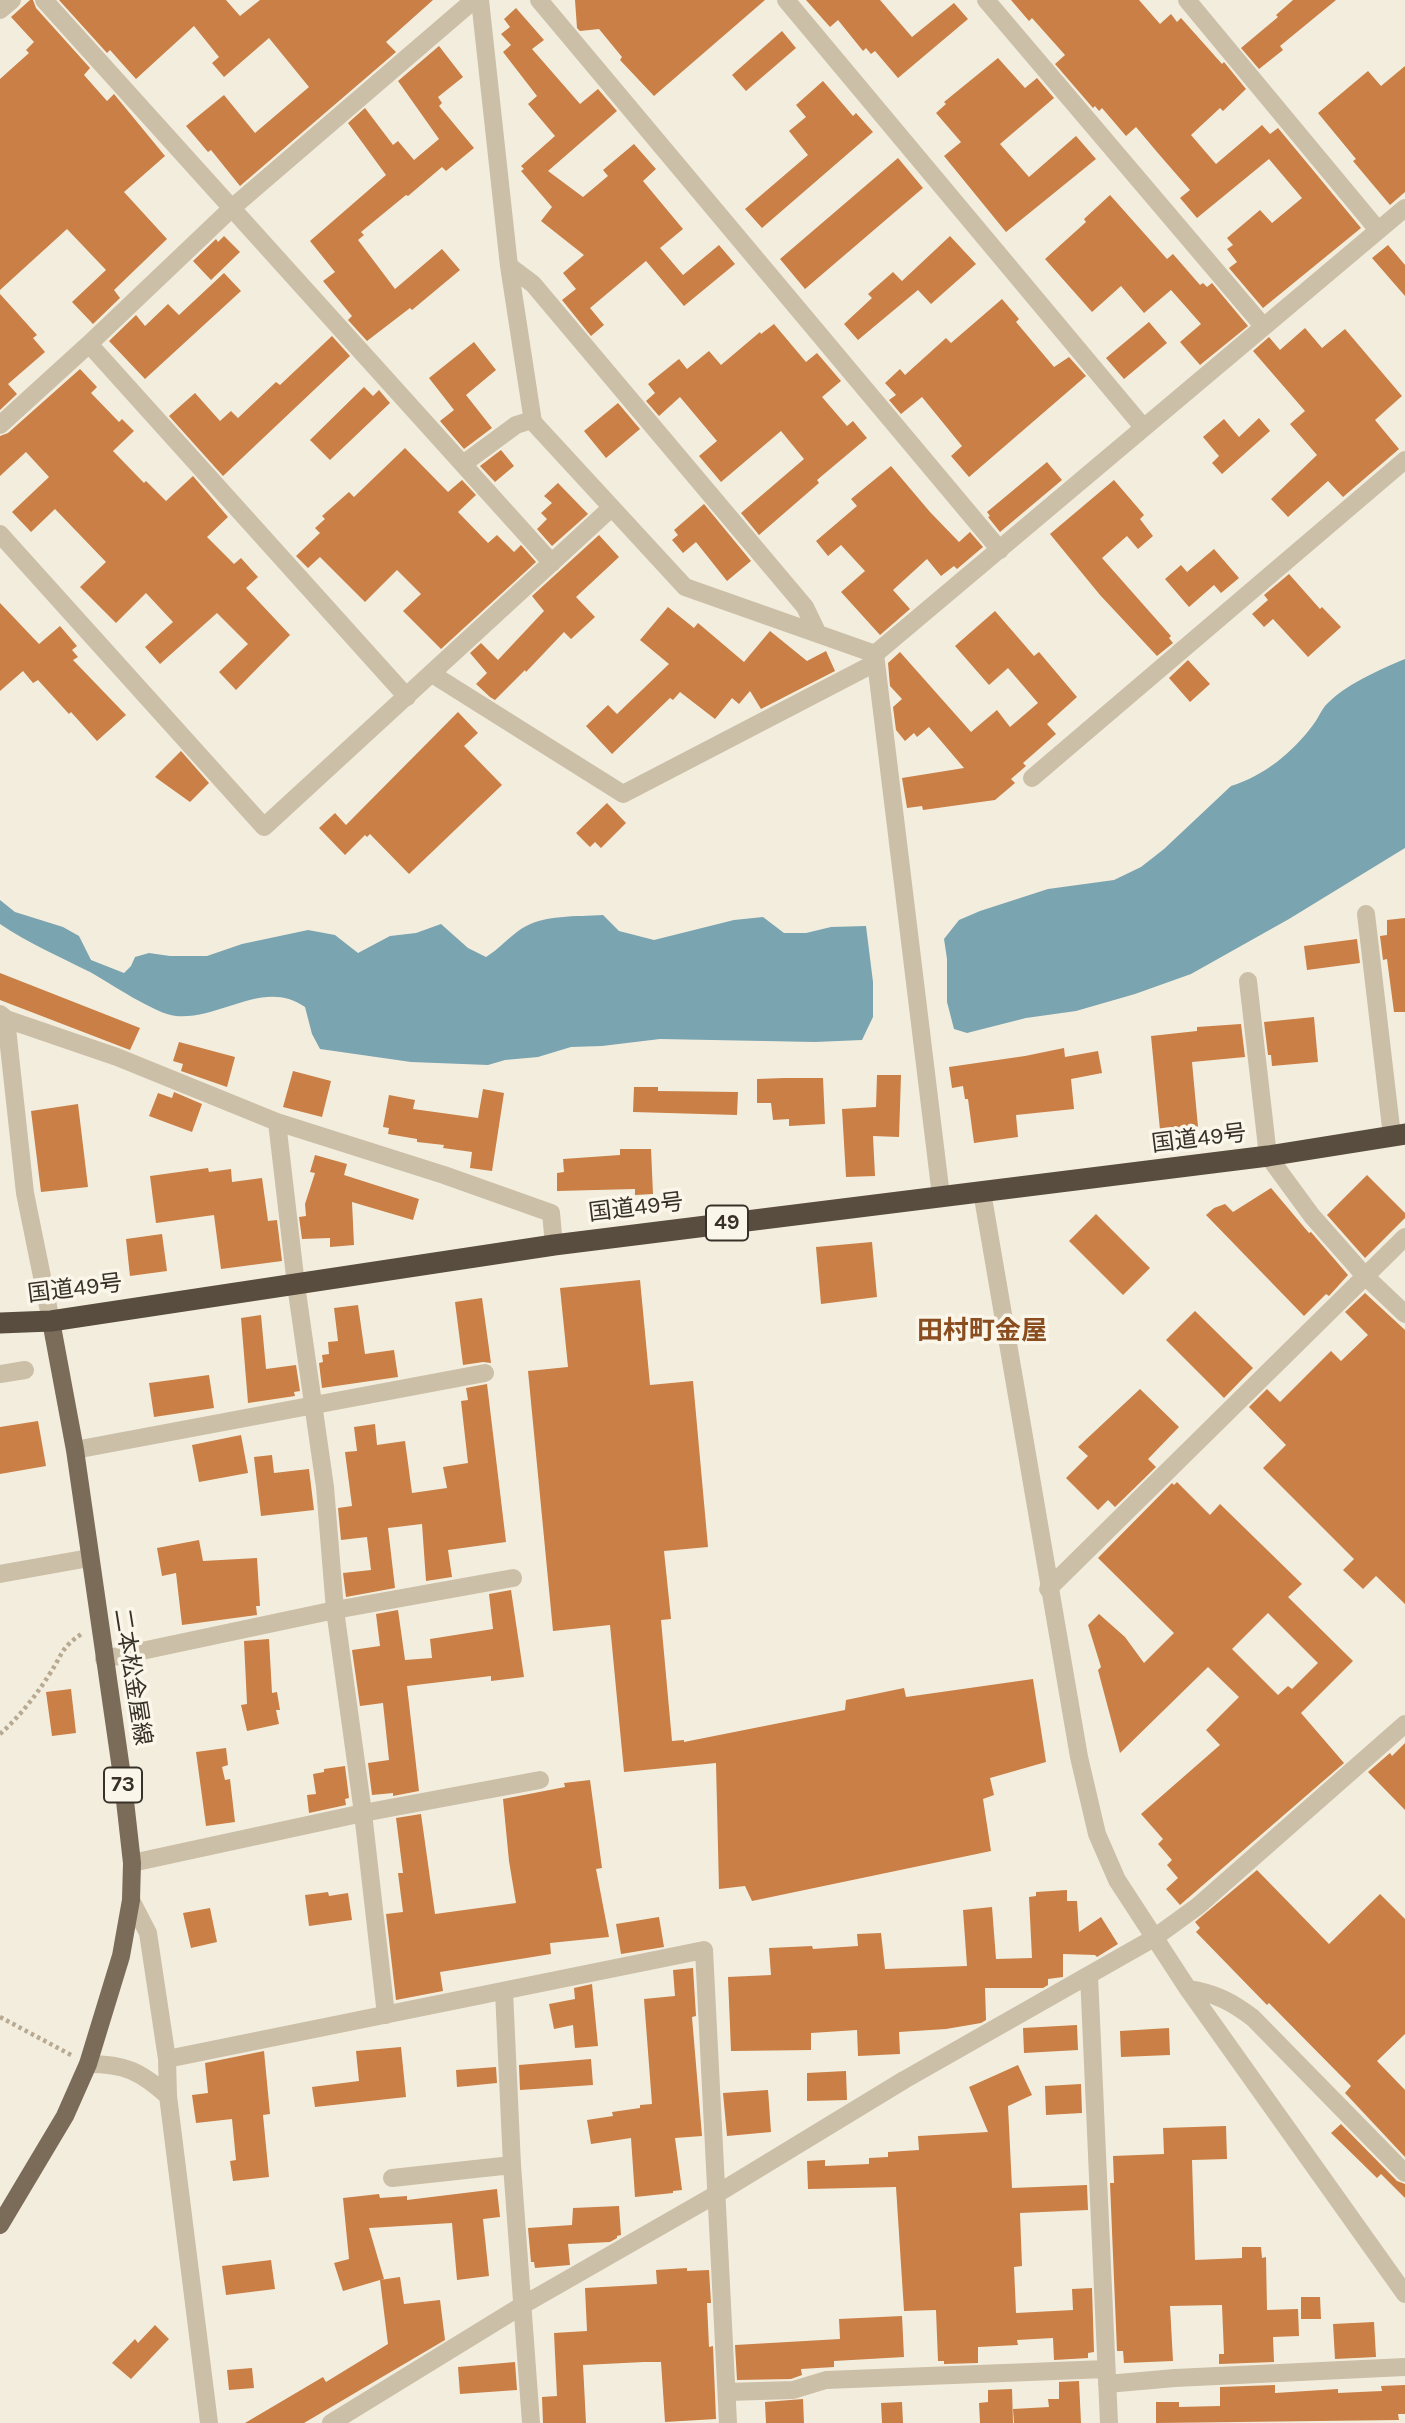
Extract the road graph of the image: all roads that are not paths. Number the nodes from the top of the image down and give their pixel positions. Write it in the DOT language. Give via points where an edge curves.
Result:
graph roads {
  1 [pos="12,0"];
  2 [pos="44,0"];
  3 [pos="474,0"];
  4 [pos="480,0"];
  5 [pos="539,0"];
  6 [pos="786,0"];
  7 [pos="986,0"];
  8 [pos="1187,0"];
  9 [pos="0,10"];
  10 [pos="233,207"];
  11 [pos="1405,208"];
  12 [pos="1378,230"];
  13 [pos="509,266"];
  14 [pos="1263,327"];
  15 [pos="89,344"];
  16 [pos="533,421"];
  17 [pos="0,425"];
  18 [pos="1143,428"];
  19 [pos="1405,460"];
  20 [pos="463,464"];
  21 [pos="610,509"];
  22 [pos="0,534"];
  23 [pos="1000,550"];
  24 [pos="552,563"];
  25 [pos="818,634"];
  26 [pos="875,658"];
  27 [pos="432,674"];
  28 [pos="407,697"];
  29 [pos="1032,778"];
  30 [pos="1366,914"];
  31 [pos="1248,981"];
  32 [pos="1,1017"];
  33 [pos="277,1122"];
  34 [pos="1398,1135"];
  35 [pos="1268,1156"];
  36 [pos="982,1192"];
  37 [pos="941,1196"];
  38 [pos="1405,1237"];
  39 [pos="554,1245"];
  40 [pos="1365,1276"];
  41 [pos="296,1286"];
  42 [pos="1405,1314"];
  43 [pos="51,1321"];
  44 [pos="0,1323"];
  45 [pos="25,1370"];
  46 [pos="485,1373"];
  47 [pos="0,1374"];
  48 [pos="313,1405"];
  49 [pos="75,1450"];
  50 [pos="89,1558"];
  51 [pos="0,1574"];
  52 [pos="513,1578"];
  53 [pos="1048,1589"];
  54 [pos="335,1610"];
  55 [pos="104,1659"];
  56 [pos="1405,1724"];
  57 [pos="540,1780"];
  58 [pos="363,1813"];
  59 [pos="132,1863"];
  60 [pos="131,1900"];
  61 [pos="1154,1938"];
  62 [pos="1088,1975"];
  63 [pos="1188,1989"];
  64 [pos="504,1991"];
  65 [pos="386,2015"];
  66 [pos="167,2059"];
  67 [pos="88,2064"];
  68 [pos="168,2096"];
  69 [pos="512,2165"];
  70 [pos="1405,2173"];
  71 [pos="392,2178"];
  72 [pos="715,2194"];
  73 [pos="0,2225"];
  74 [pos="1405,2294"];
  75 [pos="523,2305"];
  76 [pos="1405,2367"];
  77 [pos="1106,2377"];
  78 [pos="727,2392"];
  79 [pos="209,2423"];
  80 [pos="331,2423"];
  81 [pos="531,2423"];
  82 [pos="728,2423"];
  83 [pos="1109,2423"];
  1 -- 9 [label="street"];
  2 -- 10 [label="street"];
  3 -- 10 [label="street"];
  4 -- 13 [label="street"];
  5 -- 23 [label="street"];
  6 -- 18 [label="street"];
  7 -- 14 [label="street"];
  8 -- 12 [label="street"];
  10 -- 15 [label="street"];
  10 -- 20 [label="street"];
  11 -- 12 [label="street"];
  12 -- 14 [label="street"];
  13 -- 16 [label="street"];
  13 -- 25 [label="street" via="533,284 805,607"];
  14 -- 18 [label="street"];
  15 -- 17 [label="street"];
  15 -- 28 [label="street"];
  16 -- 20 [label="street" via="516,425"];
  16 -- 21 [label="street"];
  18 -- 23 [label="street"];
  19 -- 29 [label="street"];
  20 -- 24 [label="street"];
  21 -- 24 [label="street"];
  21 -- 25 [label="street" via="685,587"];
  22 -- 28 [label="street" via="264,827"];
  23 -- 26 [label="street"];
  24 -- 27 [label="street"];
  25 -- 26 [label="street"];
  26 -- 27 [label="street" via="622,794"];
  26 -- 37 [label="street"];
  27 -- 28 [label="street"];
  30 -- 34 [label="street"];
  31 -- 35 [label="street"];
  32 -- 33 [label="street"];
  32 -- 43 [label="street" via="25,1193"];
  33 -- 39 [label="street" via="551,1213"];
  33 -- 41 [label="street"];
  34 -- 35 [label="highway, 国道49号 / 49"];
  35 -- 36 [label="highway, 国道49号 / 49"];
  35 -- 40 [label="street"];
  36 -- 37 [label="highway, 国道49号 / 49"];
  36 -- 53 [label="street"];
  37 -- 39 [label="highway, 国道49号 / 49"];
  38 -- 40 [label="street"];
  39 -- 41 [label="highway, 国道49号 / 49"];
  40 -- 42 [label="street"];
  40 -- 53 [label="street"];
  41 -- 43 [label="highway, 国道49号 / 49"];
  41 -- 48 [label="street"];
  43 -- 44 [label="highway, 国道49号 / 49"];
  43 -- 49 [label="main road, 二本松金屋線 / 73"];
  45 -- 47 [label="street"];
  46 -- 48 [label="street"];
  48 -- 49 [label="street"];
  48 -- 54 [label="street"];
  49 -- 50 [label="main road, 二本松金屋線 / 73"];
  50 -- 51 [label="street"];
  50 -- 55 [label="main road, 二本松金屋線 / 73"];
  52 -- 54 [label="street"];
  53 -- 61 [label="street" via="1097,1834 1117,1880"];
  54 -- 55 [label="street"];
  54 -- 58 [label="street"];
  55 -- 59 [label="main road, 二本松金屋線 / 73"];
  56 -- 61 [label="street" via="1198,1906"];
  57 -- 58 [label="street"];
  58 -- 59 [label="street"];
  58 -- 65 [label="street"];
  59 -- 60 [label="main road, 二本松金屋線 / 73"];
  60 -- 66 [label="street" via="148,1933"];
  60 -- 67 [label="main road, 二本松金屋線 / 73" via="121,1956"];
  61 -- 62 [label="street"];
  61 -- 63 [label="street"];
  62 -- 72 [label="street"];
  62 -- 77 [label="street"];
  63 -- 70 [label="street" via="1225,1998 1253,2018"];
  63 -- 74 [label="street"];
  64 -- 65 [label="street"];
  64 -- 69 [label="street"];
  64 -- 72 [label="street" via="704,1950"];
  65 -- 66 [label="street"];
  66 -- 68 [label="street"];
  67 -- 68 [label="street" via="136,2071"];
  67 -- 73 [label="main road, 二本松金屋線 / 73" via="65,2116"];
  68 -- 79 [label="street"];
  69 -- 71 [label="street"];
  69 -- 75 [label="street"];
  72 -- 75 [label="street"];
  72 -- 78 [label="street"];
  75 -- 80 [label="street"];
  75 -- 81 [label="street"];
  76 -- 77 [label="street"];
  77 -- 78 [label="street" via="826,2380 793,2390"];
  77 -- 83 [label="street"];
  78 -- 82 [label="street"];
}
